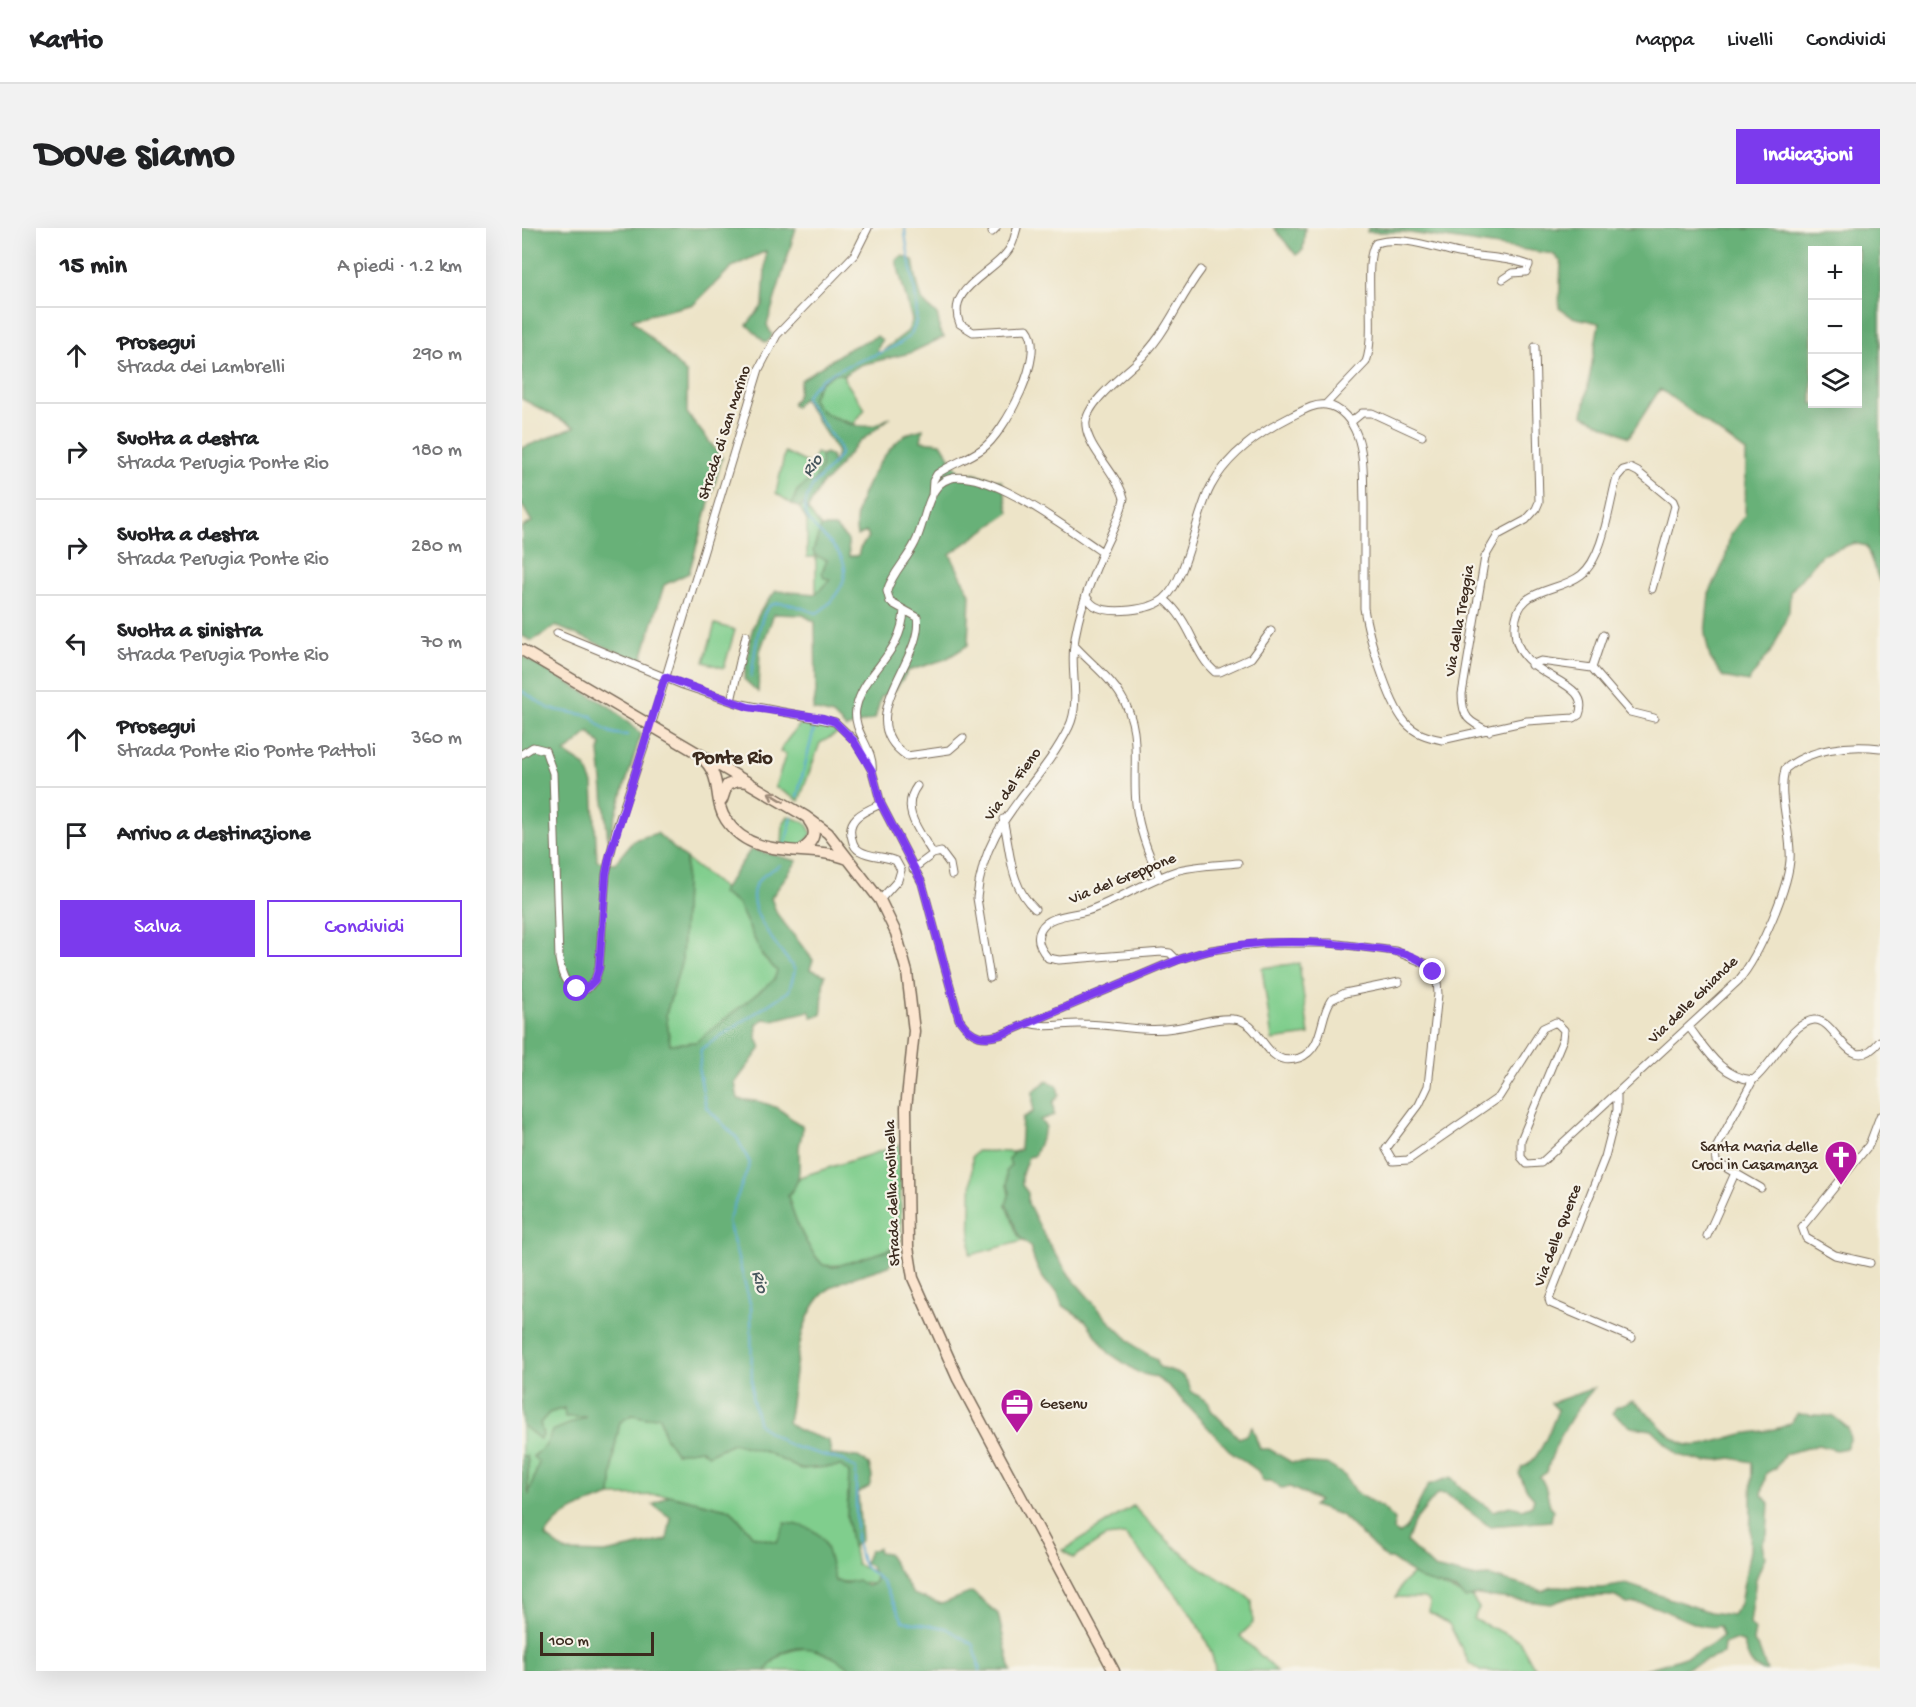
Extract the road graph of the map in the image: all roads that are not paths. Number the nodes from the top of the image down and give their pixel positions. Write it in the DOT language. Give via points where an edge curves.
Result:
graph roads {
  1 [pos="868,228"];
  2 [pos="1017,228"];
  3 [pos="1201,270"];
  4 [pos="1503,279"];
  5 [pos="1534,347"];
  6 [pos="1326,404"];
  7 [pos="1351,422"];
  8 [pos="1422,436"];
  9 [pos="932,496"];
  10 [pos="1102,552"];
  11 [pos="1652,589"];
  12 [pos="1086,596"];
  13 [pos="1164,599"];
  14 [pos="904,610"];
  15 [pos="1271,631"];
  16 [pos="557,633"];
  17 [pos="746,635"];
  18 [pos="1603,635"];
  19 [pos="1074,645"];
  20 [pos="522,650"];
  21 [pos="1531,665"];
  22 [pos="1592,668"];
  23 [pos="665,677"];
  24 [pos="731,701"];
  25 [pos="1654,718"];
  26 [pos="651,726"];
  27 [pos="1490,731"];
  28 [pos="963,738"];
  29 [pos="688,745"];
  30 [pos="1880,748"];
  31 [pos="522,754"];
  32 [pos="872,771"];
  33 [pos="752,783"];
  34 [pos="917,786"];
  35 [pos="881,804"];
  36 [pos="720,806"];
  37 [pos="806,816"];
  38 [pos="1003,819"];
  39 [pos="828,832"];
  40 [pos="821,851"];
  41 [pos="797,853"];
  42 [pos="933,854"];
  43 [pos="852,861"];
  44 [pos="1238,863"];
  45 [pos="914,869"];
  46 [pos="952,875"];
  47 [pos="1160,878"];
  48 [pos="880,900"];
  49 [pos="1035,909"];
  50 [pos="1177,960"];
  51 [pos="990,978"];
  52 [pos="1399,982"];
  53 [pos="1028,1023"];
  54 [pos="1689,1027"];
  55 [pos="1880,1041"];
  56 [pos="1753,1080"];
  57 [pos="1617,1093"];
  58 [pos="1880,1116"];
  59 [pos="1736,1173"];
  60 [pos="1761,1188"];
  61 [pos="1707,1236"];
  62 [pos="1870,1263"];
  63 [pos="1632,1338"];
  64 [pos="1113,1671"];
  1 -- 23 [label="street, Strada di San Marino" via="855,255 777,335 767,351"];
  2 -- 9 [label="street" via="1012,246 966,290 956,311 960,324 973,332 1027,329 1033,340 1030,366 996,437 981,450 937,474"];
  3 -- 10 [label="street" via="1160,340 1097,400 1087,416 1089,438 1124,498"];
  4 -- 6 [label="street" via="1512,273 1526,272 1529,265 1417,243 1376,243 1371,253 1372,328 1368,357"];
  5 -- 27 [label="street, Via della Treggia" via="1539,502 1526,520 1498,535 1485,556 1462,694 1470,723"];
  6 -- 7 [label="street"];
  6 -- 13 [label="street" via="1291,416 1236,452 1205,498 1184,562"];
  7 -- 8 [label="street" via="1362,413 1372,413"];
  7 -- 27 [label="street" via="1363,466 1367,629 1403,721 1429,738 1459,738"];
  9 -- 10 [label="street" via="938,485 951,478 977,478 1000,487"];
  9 -- 14 [label="street" via="914,546 887,591 890,602"];
  10 -- 12 [label="street"];
  11 -- 21 [label="street" via="1675,506 1630,468 1617,477 1591,565 1562,587 1528,596 1521,603 1516,616 1516,639"];
  12 -- 13 [label="street" via="1101,608 1137,611"];
  12 -- 19 [label="street, Via del Fieno"];
  13 -- 15 [label="street" via="1187,624 1215,672 1251,658"];
  14 -- 28 [label="street" via="917,617 918,624 914,646 888,699 888,733 907,756 950,750"];
  14 -- 32 [label="street" via="899,636 856,709 856,724 873,761"];
  16 -- 23 [label="street"];
  17 -- 24 [label="street"];
  18 -- 22 [label="street"];
  19 -- 38 [label="street, Via del Fieno" via="1075,705 1070,726"];
  19 -- 47 [label="street" via="1116,688 1130,714 1136,742 1136,805 1149,856"];
  20 -- 26 [label="main road, Strada della Molinella"];
  21 -- 22 [label="street" via="1541,661"];
  21 -- 27 [label="street" via="1571,688 1581,702 1579,715 1527,721"];
  22 -- 25 [label="street" via="1630,712"];
  23 -- 24 [label="street"];
  23 -- 26 [label="street, Strada di San Marino"];
  24 -- 32 [label="street" via="835,722 854,741"];
  26 -- 29 [label="main road, Strada della Molinella"];
  26 -- 31 [label="street, Strada di San Marino" via="610,854 599,968 586,989 567,984 561,974 554,773 545,750 533,747"];
  29 -- 33 [label="main road, Strada della Molinella"];
  29 -- 36 [label="main road" via="715,773"];
  30 -- 54 [label="street, Via delle Ghiande" via="1847,746 1815,754 1785,769 1782,788 1791,852 1789,870 1756,957"];
  32 -- 35 [label="street"];
  33 -- 36 [label="main road" via="738,781 727,785"];
  37 -- 33 [label="main road, Strada della Molinella, one-way"];
  34 -- 42 [label="street" via="909,809"];
  35 -- 45 [label="street"];
  35 -- 48 [label="street" via="859,814 850,833 859,851 896,861 901,870 898,880"];
  36 -- 41 [label="main road" via="726,820 742,837 775,850"];
  37 -- 39 [label="main road, Strada della Molinella"];
  37 -- 41 [label="main road" via="813,826 813,839"];
  38 -- 49 [label="street" via="1015,881 1024,900"];
  38 -- 51 [label="street, Via del Fieno" via="977,898"];
  39 -- 40 [label="main road"];
  39 -- 43 [label="main road, Strada della Molinella"];
  40 -- 41 [label="main road"];
  40 -- 43 [label="main road"];
  42 -- 45 [label="street"];
  42 -- 46 [label="street" via="941,852 946,857"];
  43 -- 48 [label="main road, Strada della Molinella"];
  44 -- 47 [label="street, Via del Greppone" via="1182,869"];
  45 -- 53 [label="street" via="927,898 965,1029 983,1039"];
  47 -- 50 [label="street, Via del Greppone" via="1086,911 1049,921 1041,928 1040,949 1048,958 1059,960 1162,952"];
  48 -- 64 [label="main road, Strada della Molinella" via="896,933 912,999 914,1031 906,1108 908,1247 913,1278 958,1379"];
  50 -- 53 [label="street"];
  50 -- 57 [label="street, Via delle Ghiande" via="1211,950 1298,941 1395,951 1427,964 1437,981 1438,994 1428,1086 1419,1105 1386,1149 1393,1161 1408,1160 1499,1096 1543,1028 1556,1022 1564,1030 1563,1039 1521,1140 1521,1157 1527,1164 1540,1163"];
  52 -- 53 [label="street" via="1331,1000 1312,1048 1290,1060 1271,1054 1250,1026 1233,1019 1156,1030 1081,1024 1046,1028"];
  54 -- 56 [label="street" via="1713,1059 1734,1076"];
  54 -- 57 [label="street, Via delle Ghiande"];
  55 -- 56 [label="street" via="1856,1053 1846,1048 1825,1023 1806,1022"];
  56 -- 59 [label="street" via="1715,1150 1716,1162"];
  57 -- 63 [label="street, Via delle Querce" via="1617,1110 1605,1157 1549,1299 1550,1303"];
  58 -- 62 [label="street" via="1869,1144 1802,1227 1806,1238 1835,1255"];
  59 -- 60 [label="street"];
  59 -- 61 [label="street"];
}
